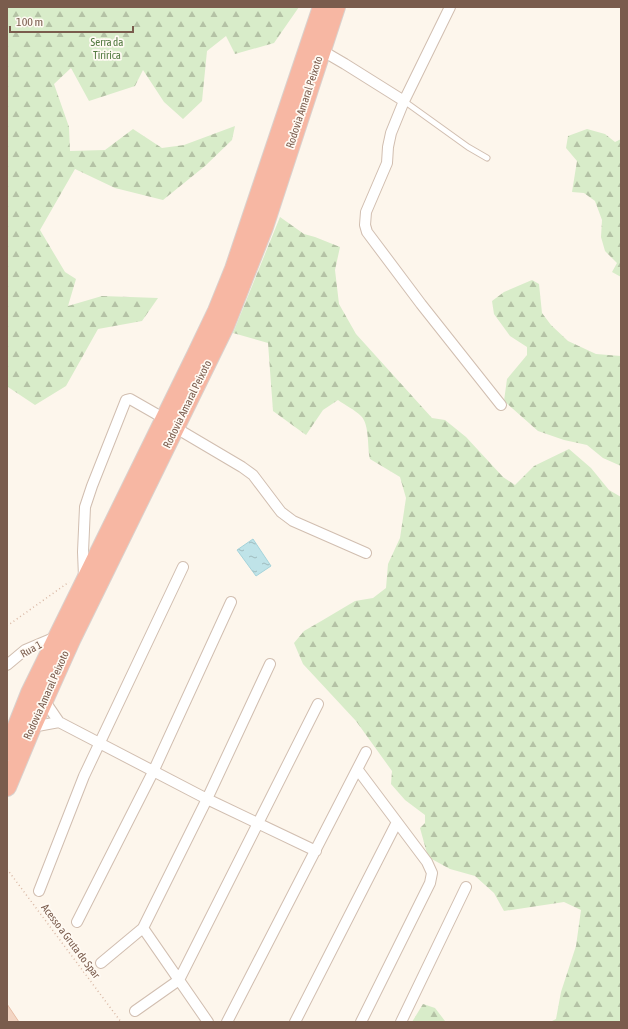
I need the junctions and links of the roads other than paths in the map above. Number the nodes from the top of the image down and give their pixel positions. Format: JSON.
{"nodes":[{"id":1,"x":322,"y":7,"type":"edge"},
{"id":2,"x":336,"y":7,"type":"edge"},
{"id":3,"x":450,"y":7,"type":"edge"},
{"id":4,"x":321,"y":50,"type":"junction"},
{"id":5,"x":404,"y":101,"type":"junction"},
{"id":6,"x":487,"y":158,"type":"dead end"},
{"id":7,"x":502,"y":405,"type":"dead end"},
{"id":8,"x":170,"y":424,"type":"junction"},
{"id":9,"x":101,"y":549,"type":"junction"},
{"id":10,"x":83,"y":552,"type":"junction"},
{"id":11,"x":366,"y":553,"type":"dead end"},
{"id":12,"x":183,"y":567,"type":"dead end"},
{"id":13,"x":84,"y":576,"type":"junction"},
{"id":14,"x":231,"y":602,"type":"dead end"},
{"id":15,"x":58,"y":636,"type":"junction"},
{"id":16,"x":270,"y":664,"type":"dead end"},
{"id":17,"x":7,"y":665,"type":"edge"},
{"id":18,"x":44,"y":700,"type":"junction"},
{"id":19,"x":318,"y":704,"type":"dead end"},
{"id":20,"x":59,"y":722,"type":"junction"},
{"id":21,"x":32,"y":727,"type":"junction"},
{"id":22,"x":99,"y":744,"type":"junction"},
{"id":23,"x":7,"y":751,"type":"edge"},
{"id":24,"x":366,"y":752,"type":"dead end"},
{"id":25,"x":358,"y":770,"type":"junction"},
{"id":26,"x":153,"y":772,"type":"junction"},
{"id":27,"x":7,"y":788,"type":"edge"},
{"id":28,"x":207,"y":799,"type":"junction"},
{"id":29,"x":397,"y":822,"type":"junction"},
{"id":30,"x":258,"y":824,"type":"junction"},
{"id":31,"x":316,"y":851,"type":"junction"},
{"id":32,"x":466,"y":887,"type":"dead end"},
{"id":33,"x":39,"y":891,"type":"dead end"},
{"id":34,"x":77,"y":922,"type":"dead end"},
{"id":35,"x":143,"y":928,"type":"junction"},
{"id":36,"x":102,"y":963,"type":"dead end"},
{"id":37,"x":179,"y":980,"type":"junction"},
{"id":38,"x":135,"y":1011,"type":"dead end"},
{"id":39,"x":208,"y":1022,"type":"edge"},
{"id":40,"x":227,"y":1022,"type":"edge"},
{"id":41,"x":294,"y":1022,"type":"edge"},
{"id":42,"x":361,"y":1022,"type":"edge"},
{"id":43,"x":401,"y":1022,"type":"edge"}],
"edges":[{"from":1,"to":8,"type":"highway","name":"Rodovia Amaral Peixoto"},
{"from":2,"to":4,"type":"highway","name":"Rodovia Amaral Peixoto"},
{"from":3,"to":5,"type":"street"},
{"from":4,"to":5,"type":"street"},
{"from":4,"to":8,"type":"highway","name":"Rodovia Amaral Peixoto"},
{"from":5,"to":6,"type":"lane"},
{"from":5,"to":7,"type":"street"},
{"from":8,"to":9,"type":"highway","name":"Rodovia Amaral Peixoto"},
{"from":8,"to":10,"type":"street"},
{"from":8,"to":11,"type":"street"},
{"from":8,"to":18,"type":"highway","name":"Rodovia Amaral Peixoto"},
{"from":9,"to":10,"type":"street"},
{"from":9,"to":13,"type":"highway","name":"Rodovia Amaral Peixoto"},
{"from":10,"to":13,"type":"street"},
{"from":12,"to":22,"type":"street"},
{"from":13,"to":15,"type":"highway","name":"Rodovia Amaral Peixoto"},
{"from":14,"to":26,"type":"street"},
{"from":15,"to":17,"type":"street","name":"Rua 1"},
{"from":15,"to":23,"type":"highway","name":"Rodovia Amaral Peixoto"},
{"from":16,"to":28,"type":"street"},
{"from":18,"to":20,"type":"street"},
{"from":18,"to":21,"type":"highway","name":"Rodovia Amaral Peixoto"},
{"from":19,"to":30,"type":"street"},
{"from":20,"to":21,"type":"street"},
{"from":20,"to":22,"type":"street"},
{"from":21,"to":27,"type":"highway","name":"Rodovia Amaral Peixoto"},
{"from":22,"to":26,"type":"street"},
{"from":22,"to":33,"type":"street"},
{"from":24,"to":25,"type":"street"},
{"from":25,"to":29,"type":"street"},
{"from":25,"to":31,"type":"street"},
{"from":26,"to":28,"type":"street"},
{"from":26,"to":34,"type":"street"},
{"from":28,"to":30,"type":"street"},
{"from":28,"to":35,"type":"street"},
{"from":29,"to":41,"type":"street"},
{"from":29,"to":42,"type":"street"},
{"from":30,"to":31,"type":"street"},
{"from":30,"to":37,"type":"street"},
{"from":31,"to":40,"type":"street"},
{"from":32,"to":43,"type":"street"},
{"from":35,"to":36,"type":"street"},
{"from":35,"to":37,"type":"street"},
{"from":37,"to":38,"type":"street"},
{"from":37,"to":39,"type":"street"}]}
